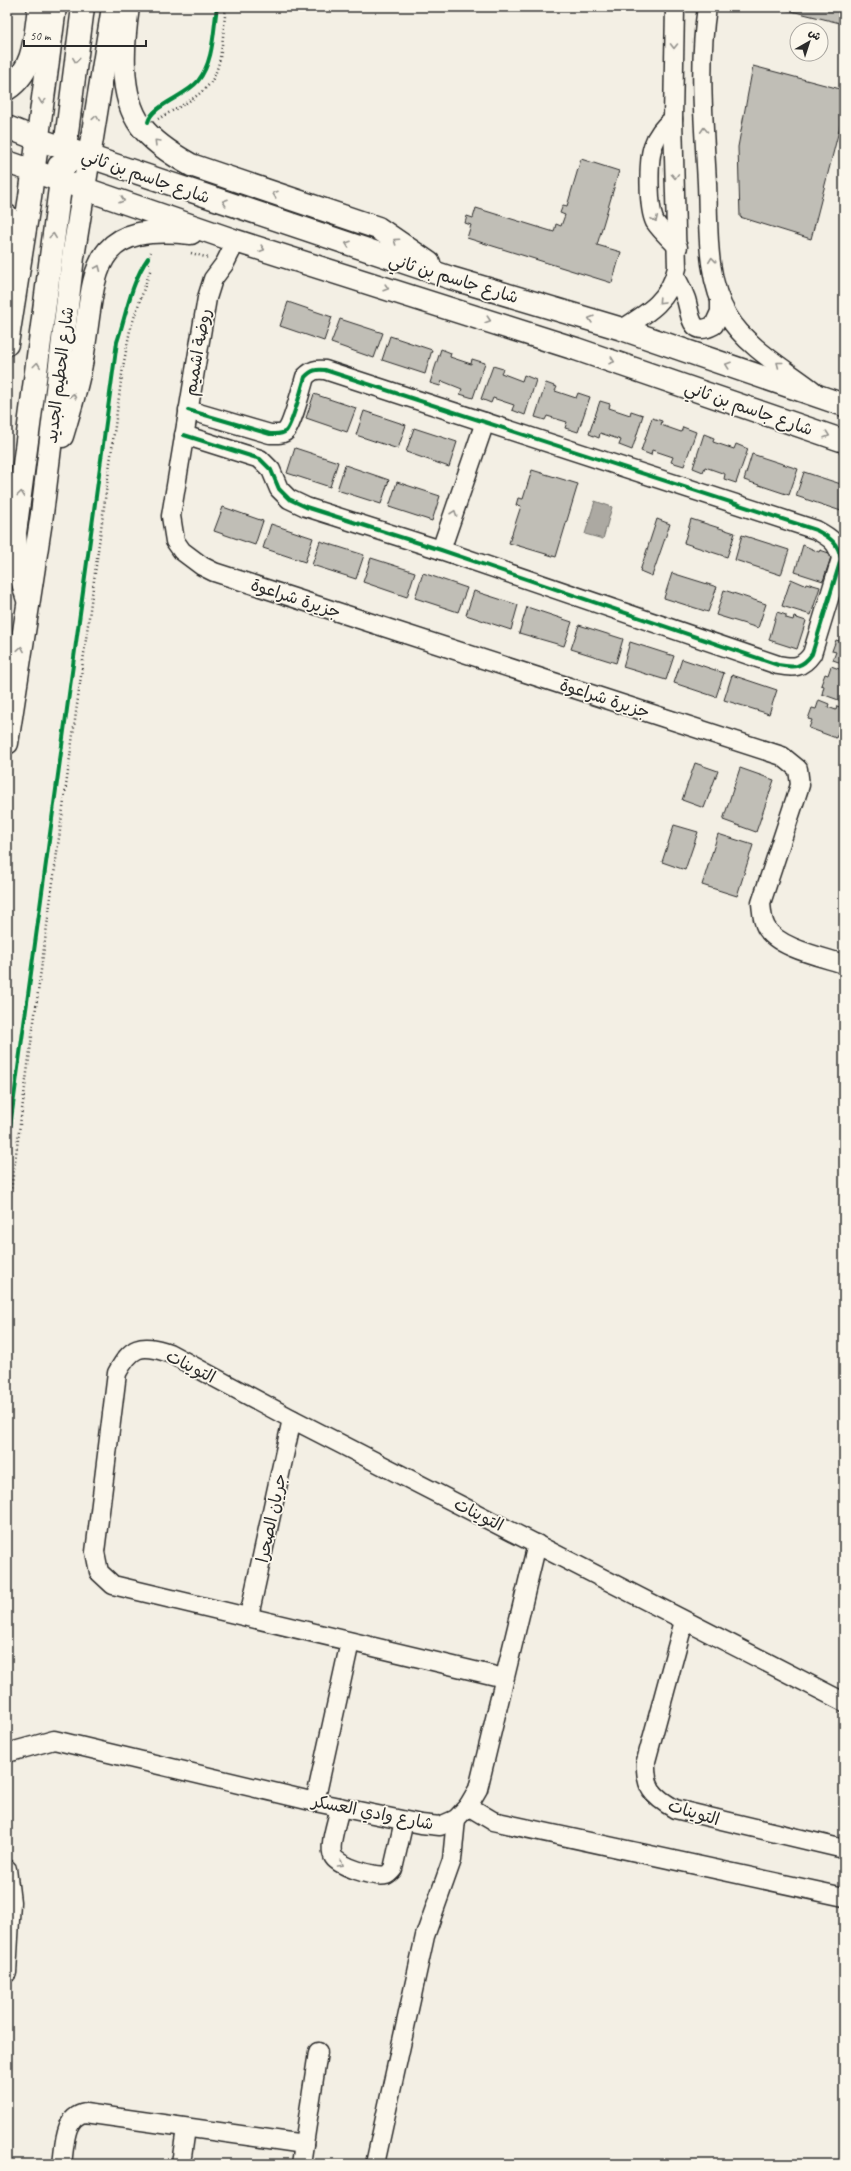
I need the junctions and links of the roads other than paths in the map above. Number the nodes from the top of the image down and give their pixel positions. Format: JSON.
{"nodes":[{"id":1,"x":39,"y":7,"type":"edge"},
{"id":2,"x":55,"y":7,"type":"edge"},
{"id":3,"x":83,"y":7,"type":"edge"},
{"id":4,"x":112,"y":7,"type":"edge"},
{"id":5,"x":128,"y":7,"type":"edge"},
{"id":6,"x":675,"y":7,"type":"edge"},
{"id":7,"x":707,"y":7,"type":"edge"},
{"id":8,"x":7,"y":89,"type":"edge"},
{"id":9,"x":673,"y":118,"type":"junction"},
{"id":10,"x":7,"y":127,"type":"edge"},
{"id":11,"x":37,"y":139,"type":"junction"},
{"id":12,"x":64,"y":148,"type":"junction"},
{"id":13,"x":90,"y":157,"type":"junction"},
{"id":14,"x":7,"y":162,"type":"edge"},
{"id":15,"x":33,"y":171,"type":"junction"},
{"id":16,"x":61,"y":180,"type":"junction"},
{"id":17,"x":85,"y":188,"type":"junction"},
{"id":18,"x":7,"y":216,"type":"edge"},
{"id":19,"x":231,"y":239,"type":"junction"},
{"id":20,"x":678,"y":247,"type":"junction"},
{"id":21,"x":7,"y":276,"type":"edge"},
{"id":22,"x":675,"y":276,"type":"junction"},
{"id":23,"x":451,"y":278,"type":"junction"},
{"id":24,"x":720,"y":302,"type":"junction"},
{"id":25,"x":622,"y":329,"type":"junction"},
{"id":26,"x":7,"y":344,"type":"edge"},
{"id":27,"x":821,"y":397,"type":"junction"},
{"id":28,"x":844,"y":405,"type":"edge"},
{"id":29,"x":188,"y":410,"type":"junction"},
{"id":30,"x":485,"y":422,"type":"junction"},
{"id":31,"x":184,"y":435,"type":"junction"},
{"id":32,"x":844,"y":441,"type":"edge"},
{"id":33,"x":42,"y":514,"type":"junction"},
{"id":34,"x":175,"y":541,"type":"joint"},
{"id":35,"x":441,"y":550,"type":"junction"},
{"id":36,"x":29,"y":600,"type":"junction"},
{"id":37,"x":7,"y":743,"type":"edge"},
{"id":38,"x":844,"y":964,"type":"edge"},
{"id":39,"x":292,"y":1419,"type":"junction"},
{"id":40,"x":537,"y":1544,"type":"junction"},
{"id":41,"x":249,"y":1616,"type":"junction"},
{"id":42,"x":684,"y":1620,"type":"junction"},
{"id":43,"x":350,"y":1642,"type":"junction"},
{"id":44,"x":504,"y":1678,"type":"junction"},
{"id":45,"x":844,"y":1702,"type":"edge"},
{"id":46,"x":7,"y":1753,"type":"edge"},
{"id":47,"x":315,"y":1802,"type":"junction"},
{"id":48,"x":340,"y":1807,"type":"junction"},
{"id":49,"x":462,"y":1813,"type":"junction"},
{"id":50,"x":404,"y":1821,"type":"junction"},
{"id":51,"x":844,"y":1849,"type":"edge"},
{"id":52,"x":7,"y":1869,"type":"edge"},
{"id":53,"x":844,"y":1897,"type":"edge"},
{"id":54,"x":7,"y":1973,"type":"edge"},
{"id":55,"x":318,"y":2052,"type":"dead end"},
{"id":56,"x":186,"y":2128,"type":"junction"},
{"id":57,"x":304,"y":2144,"type":"junction"},
{"id":58,"x":62,"y":2164,"type":"edge"},
{"id":59,"x":181,"y":2164,"type":"edge"},
{"id":60,"x":301,"y":2164,"type":"edge"},
{"id":61,"x":375,"y":2164,"type":"edge"}],
"edges":[{"from":1,"to":8,"type":"main road"},
{"from":2,"to":11,"type":"main road","one_way":true},
{"from":3,"to":12,"type":"main road","one_way":true},
{"from":13,"to":4,"type":"main road","name":"شارع الحطيم الجديد","one_way":true},
{"from":23,"to":5,"type":"main road","one_way":true},
{"from":6,"to":9,"type":"street","one_way":true},
{"from":24,"to":7,"type":"street","one_way":true},
{"from":9,"to":20,"type":"street","one_way":true},
{"from":9,"to":20,"type":"street","one_way":true},
{"from":10,"to":11,"type":"main road"},
{"from":11,"to":12,"type":"main road","name":"شارع جاسم بن ثاني"},
{"from":11,"to":15,"type":"main road"},
{"from":11,"to":16,"type":"main road"},
{"from":12,"to":13,"type":"main road","name":"شارع جاسم بن ثاني"},
{"from":12,"to":17,"type":"main road"},
{"from":13,"to":17,"type":"main road","name":"شارع الحطيم الجديد"},
{"from":23,"to":13,"type":"main road","name":"شارع جاسم بن ثاني","one_way":true},
{"from":14,"to":15,"type":"main road","name":"شارع جاسم بن ثاني"},
{"from":15,"to":16,"type":"main road","name":"شارع جاسم بن ثاني"},
{"from":15,"to":26,"type":"main road"},
{"from":16,"to":17,"type":"main road","name":"شارع جاسم بن ثاني"},
{"from":36,"to":16,"type":"main road","one_way":true},
{"from":17,"to":19,"type":"main road","name":"شارع جاسم بن ثاني","one_way":true},
{"from":17,"to":33,"type":"main road","name":"شارع الحطيم الجديد"},
{"from":18,"to":21,"type":"main road"},
{"from":19,"to":29,"type":"street","name":"روضة اشميم"},
{"from":19,"to":32,"type":"main road","name":"شارع جاسم بن ثاني","one_way":true},
{"from":33,"to":19,"type":"main road","one_way":true},
{"from":20,"to":22,"type":"street"},
{"from":22,"to":24,"type":"street"},
{"from":22,"to":25,"type":"street","one_way":true},
{"from":25,"to":23,"type":"main road","name":"شارع جاسم بن ثاني","one_way":true},
{"from":27,"to":24,"type":"street","one_way":true},
{"from":27,"to":25,"type":"main road","name":"شارع جاسم بن ثاني","one_way":true},
{"from":27,"to":28,"type":"main road","name":"شارع جاسم بن ثاني"},
{"from":29,"to":30,"type":"street"},
{"from":29,"to":31,"type":"street","name":"روضة اشميم"},
{"from":35,"to":30,"type":"street","one_way":true},
{"from":30,"to":35,"type":"street"},
{"from":31,"to":34,"type":"street","name":"روضة اشميم"},
{"from":31,"to":35,"type":"street"},
{"from":33,"to":36,"type":"main road","name":"شارع الحطيم الجديد"},
{"from":34,"to":38,"type":"street","name":"جزيرة شراعوة"},
{"from":37,"to":36,"type":"main road","name":"شارع الحطيم الجديد","one_way":true},
{"from":39,"to":40,"type":"street","name":"التوينات"},
{"from":39,"to":41,"type":"street","name":"جريان الصحرا"},
{"from":39,"to":41,"type":"street","name":"التوينات"},
{"from":40,"to":42,"type":"street","name":"التوينات"},
{"from":40,"to":44,"type":"street"},
{"from":41,"to":43,"type":"street","name":"التوينات"},
{"from":42,"to":45,"type":"street","name":"التوينات"},
{"from":42,"to":51,"type":"street","name":"التوينات"},
{"from":43,"to":44,"type":"street","name":"التوينات"},
{"from":43,"to":47,"type":"street"},
{"from":44,"to":49,"type":"street"},
{"from":46,"to":47,"type":"street","name":"شارع وادي العسكر"},
{"from":47,"to":48,"type":"street","name":"شارع وادي العسكر"},
{"from":48,"to":50,"type":"street","name":"شارع وادي العسكر"},
{"from":48,"to":50,"type":"street","one_way":true},
{"from":49,"to":50,"type":"street","name":"شارع وادي العسكر"},
{"from":49,"to":53,"type":"street"},
{"from":49,"to":61,"type":"street"},
{"from":52,"to":54,"type":"street"},
{"from":55,"to":57,"type":"street"},
{"from":56,"to":57,"type":"street"},
{"from":56,"to":58,"type":"street"},
{"from":56,"to":59,"type":"street"},
{"from":57,"to":60,"type":"street"}]}
